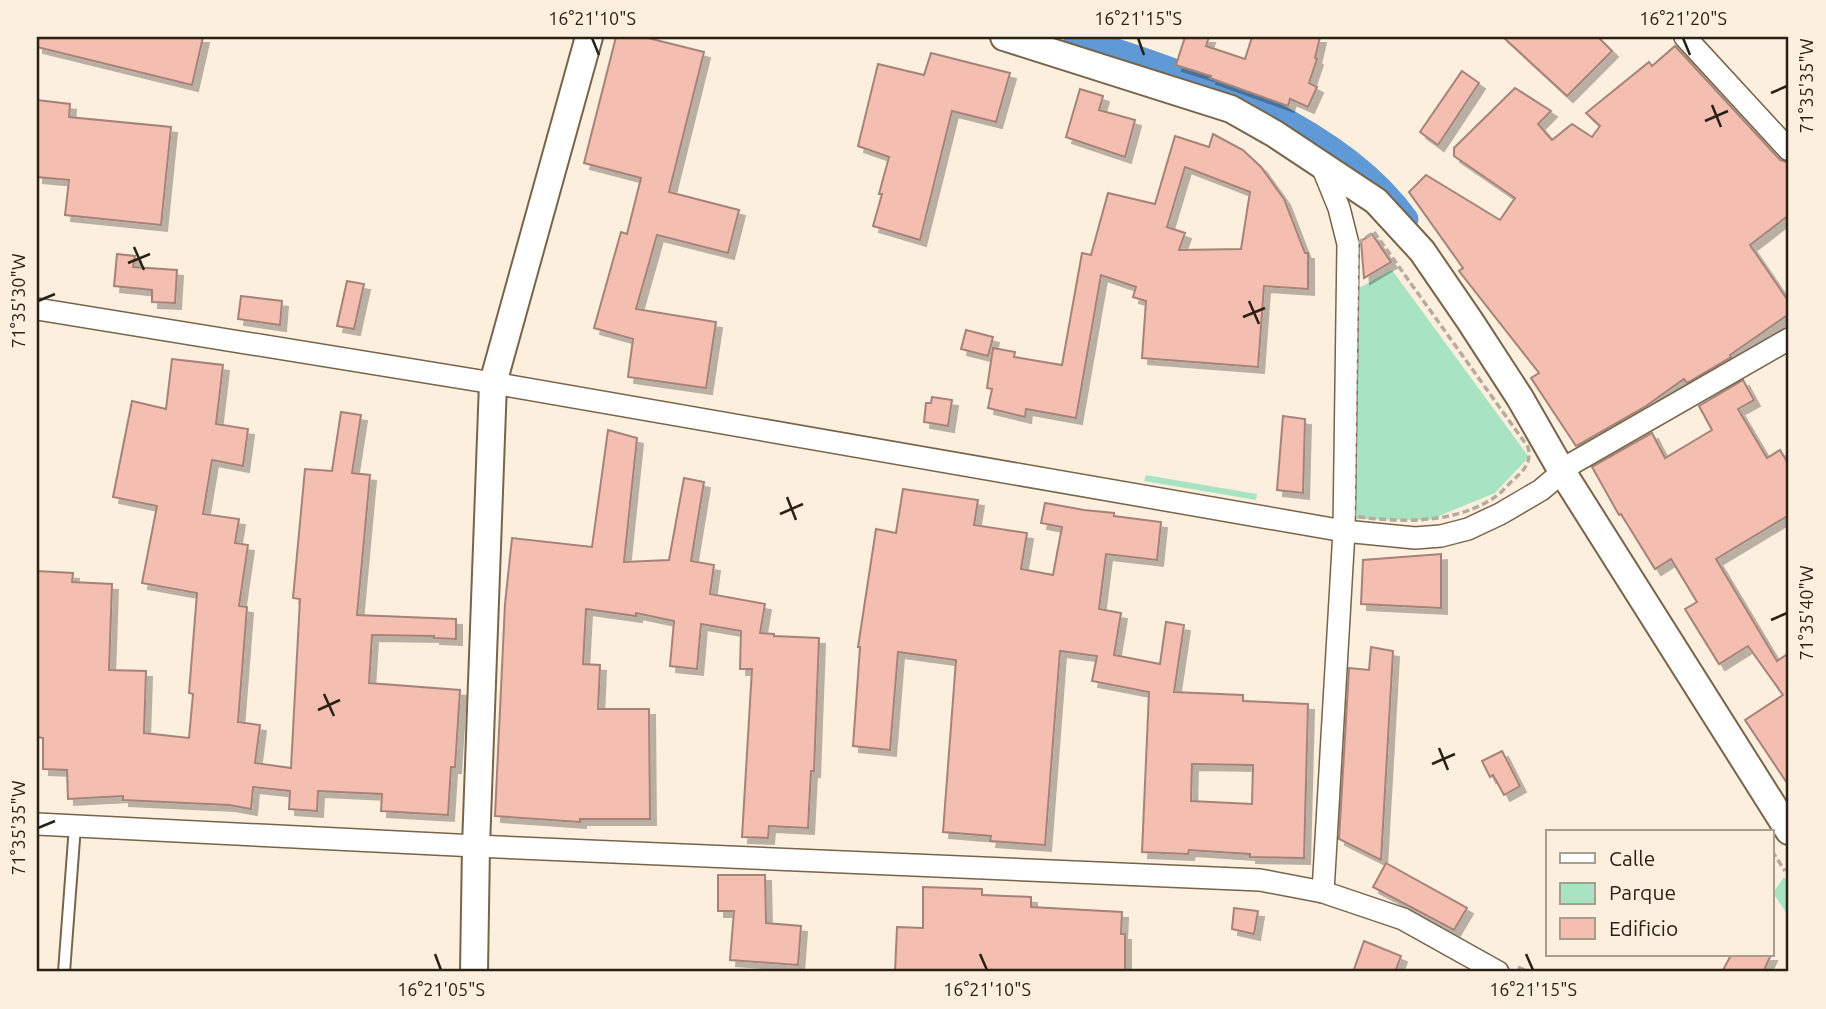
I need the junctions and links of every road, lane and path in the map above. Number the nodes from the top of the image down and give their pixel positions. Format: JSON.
{"nodes":[{"id":1,"x":589,"y":37,"type":"edge"},
{"id":2,"x":1004,"y":37,"type":"edge"},
{"id":3,"x":1685,"y":37,"type":"edge"},
{"id":4,"x":1789,"y":150,"type":"edge"},
{"id":5,"x":1321,"y":164,"type":"junction"},
{"id":6,"x":1359,"y":293,"type":"joint"},
{"id":7,"x":37,"y":309,"type":"edge"},
{"id":8,"x":1789,"y":339,"type":"edge"},
{"id":9,"x":493,"y":383,"type":"junction"},
{"id":10,"x":1563,"y":473,"type":"junction"},
{"id":11,"x":1344,"y":531,"type":"junction"},
{"id":12,"x":37,"y":824,"type":"edge"},
{"id":13,"x":75,"y":826,"type":"junction"},
{"id":14,"x":1789,"y":831,"type":"edge"},
{"id":15,"x":476,"y":846,"type":"junction"},
{"id":16,"x":1773,"y":852,"type":"edge"},
{"id":17,"x":1785,"y":871,"type":"dead end"},
{"id":18,"x":1323,"y":892,"type":"junction"},
{"id":19,"x":1507,"y":969,"type":"edge"},
{"id":20,"x":64,"y":972,"type":"edge"},
{"id":21,"x":474,"y":972,"type":"edge"},
{"id":22,"x":1529,"y":972,"type":"edge"}],
"edges":[{"from":1,"to":9,"type":"street"},
{"from":2,"to":5,"type":"street"},
{"from":3,"to":4,"type":"street"},
{"from":5,"to":10,"type":"street"},
{"from":5,"to":11,"type":"street"},
{"from":6,"to":6,"type":"path"},
{"from":7,"to":9,"type":"street"},
{"from":8,"to":10,"type":"street"},
{"from":9,"to":11,"type":"street"},
{"from":9,"to":15,"type":"street"},
{"from":10,"to":11,"type":"street"},
{"from":10,"to":14,"type":"street"},
{"from":11,"to":18,"type":"street"},
{"from":12,"to":13,"type":"street"},
{"from":13,"to":15,"type":"street"},
{"from":13,"to":20,"type":"lane"},
{"from":15,"to":18,"type":"street"},
{"from":15,"to":21,"type":"street"},
{"from":16,"to":17,"type":"path"},
{"from":18,"to":19,"type":"street"},
{"from":19,"to":22,"type":"path"}]}
